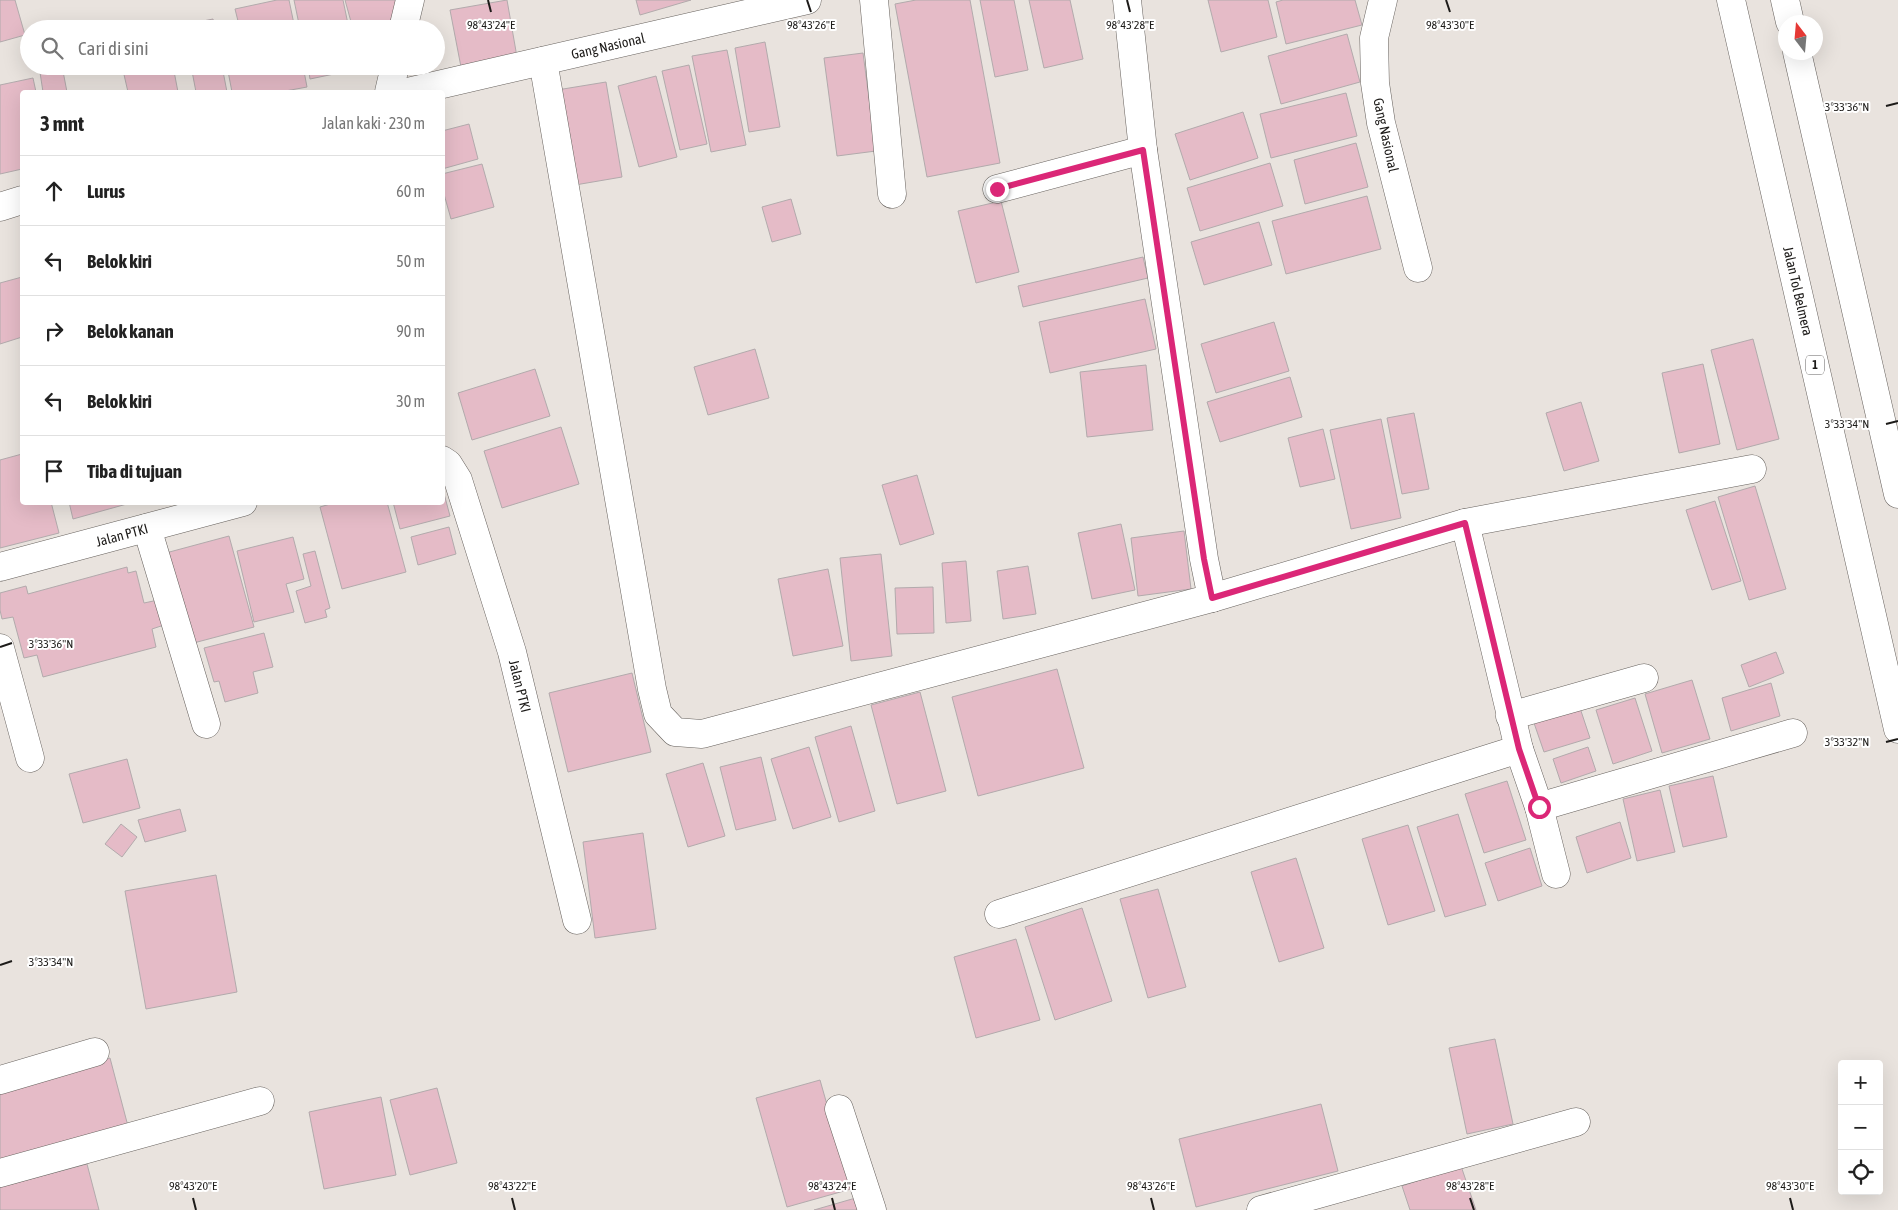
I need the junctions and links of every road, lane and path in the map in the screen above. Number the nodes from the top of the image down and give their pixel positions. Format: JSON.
{"nodes":[{"id":1,"x":410,"y":0,"type":"edge"},
{"id":2,"x":874,"y":0,"type":"edge"},
{"id":3,"x":1127,"y":0,"type":"edge"},
{"id":4,"x":1383,"y":0,"type":"edge"},
{"id":5,"x":1731,"y":0,"type":"edge"},
{"id":6,"x":1785,"y":0,"type":"edge"},
{"id":7,"x":794,"y":2,"type":"edge"},
{"id":8,"x":1788,"y":15,"type":"edge"},
{"id":9,"x":405,"y":20,"type":"edge"},
{"id":10,"x":1799,"y":60,"type":"edge"},
{"id":11,"x":543,"y":61,"type":"junction"},
{"id":12,"x":393,"y":75,"type":"edge"},
{"id":13,"x":389,"y":90,"type":"edge"},
{"id":14,"x":417,"y":90,"type":"edge"},
{"id":15,"x":1143,"y":150,"type":"junction"},
{"id":16,"x":997,"y":189,"type":"dead end"},
{"id":17,"x":892,"y":194,"type":"dead end"},
{"id":18,"x":20,"y":201,"type":"edge"},
{"id":19,"x":0,"y":207,"type":"edge"},
{"id":20,"x":1418,"y":268,"type":"dead end"},
{"id":21,"x":445,"y":462,"type":"edge"},
{"id":22,"x":1752,"y":469,"type":"dead end"},
{"id":23,"x":1898,"y":494,"type":"edge"},
{"id":24,"x":232,"y":505,"type":"edge"},
{"id":25,"x":1465,"y":523,"type":"junction"},
{"id":26,"x":147,"y":528,"type":"junction"},
{"id":27,"x":0,"y":567,"type":"edge"},
{"id":28,"x":1212,"y":598,"type":"junction"},
{"id":29,"x":0,"y":648,"type":"edge"},
{"id":30,"x":1644,"y":678,"type":"dead end"},
{"id":31,"x":1510,"y":716,"type":"junction"},
{"id":32,"x":206,"y":724,"type":"dead end"},
{"id":33,"x":1898,"y":729,"type":"edge"},
{"id":34,"x":1793,"y":733,"type":"dead end"},
{"id":35,"x":1519,"y":749,"type":"junction"},
{"id":36,"x":30,"y":758,"type":"dead end"},
{"id":37,"x":1539,"y":807,"type":"junction"},
{"id":38,"x":1556,"y":874,"type":"dead end"},
{"id":39,"x":999,"y":914,"type":"dead end"},
{"id":40,"x":577,"y":920,"type":"dead end"},
{"id":41,"x":95,"y":1052,"type":"dead end"},
{"id":42,"x":0,"y":1080,"type":"edge"},
{"id":43,"x":260,"y":1101,"type":"dead end"},
{"id":44,"x":839,"y":1109,"type":"dead end"},
{"id":45,"x":1576,"y":1122,"type":"dead end"},
{"id":46,"x":0,"y":1173,"type":"edge"},
{"id":47,"x":872,"y":1210,"type":"edge"},
{"id":48,"x":1261,"y":1210,"type":"edge"}],
"edges":[{"from":1,"to":9,"type":"main road"},
{"from":2,"to":17,"type":"main road"},
{"from":3,"to":15,"type":"main road"},
{"from":4,"to":20,"type":"main road","name":"Gang Nasional"},
{"from":5,"to":33,"type":"main road","name":"Jalan Tol Belmera","number":"1"},
{"from":6,"to":8,"type":"main road"},
{"from":7,"to":11,"type":"main road","name":"Gang Nasional"},
{"from":10,"to":23,"type":"main road"},
{"from":11,"to":14,"type":"main road","name":"Gang Nasional"},
{"from":11,"to":28,"type":"main road"},
{"from":12,"to":13,"type":"main road"},
{"from":15,"to":16,"type":"main road"},
{"from":15,"to":28,"type":"main road"},
{"from":18,"to":19,"type":"main road"},
{"from":21,"to":40,"type":"main road","name":"Jalan PTKI"},
{"from":22,"to":25,"type":"main road"},
{"from":24,"to":26,"type":"main road","name":"Jalan PTKI"},
{"from":25,"to":28,"type":"main road"},
{"from":25,"to":31,"type":"main road"},
{"from":26,"to":27,"type":"main road","name":"Jalan PTKI"},
{"from":26,"to":32,"type":"main road"},
{"from":29,"to":36,"type":"main road"},
{"from":30,"to":31,"type":"main road"},
{"from":31,"to":35,"type":"main road"},
{"from":34,"to":37,"type":"main road"},
{"from":35,"to":37,"type":"main road"},
{"from":35,"to":39,"type":"main road"},
{"from":37,"to":38,"type":"main road"},
{"from":41,"to":42,"type":"main road"},
{"from":43,"to":46,"type":"main road"},
{"from":44,"to":47,"type":"main road"},
{"from":45,"to":48,"type":"main road"}]}
